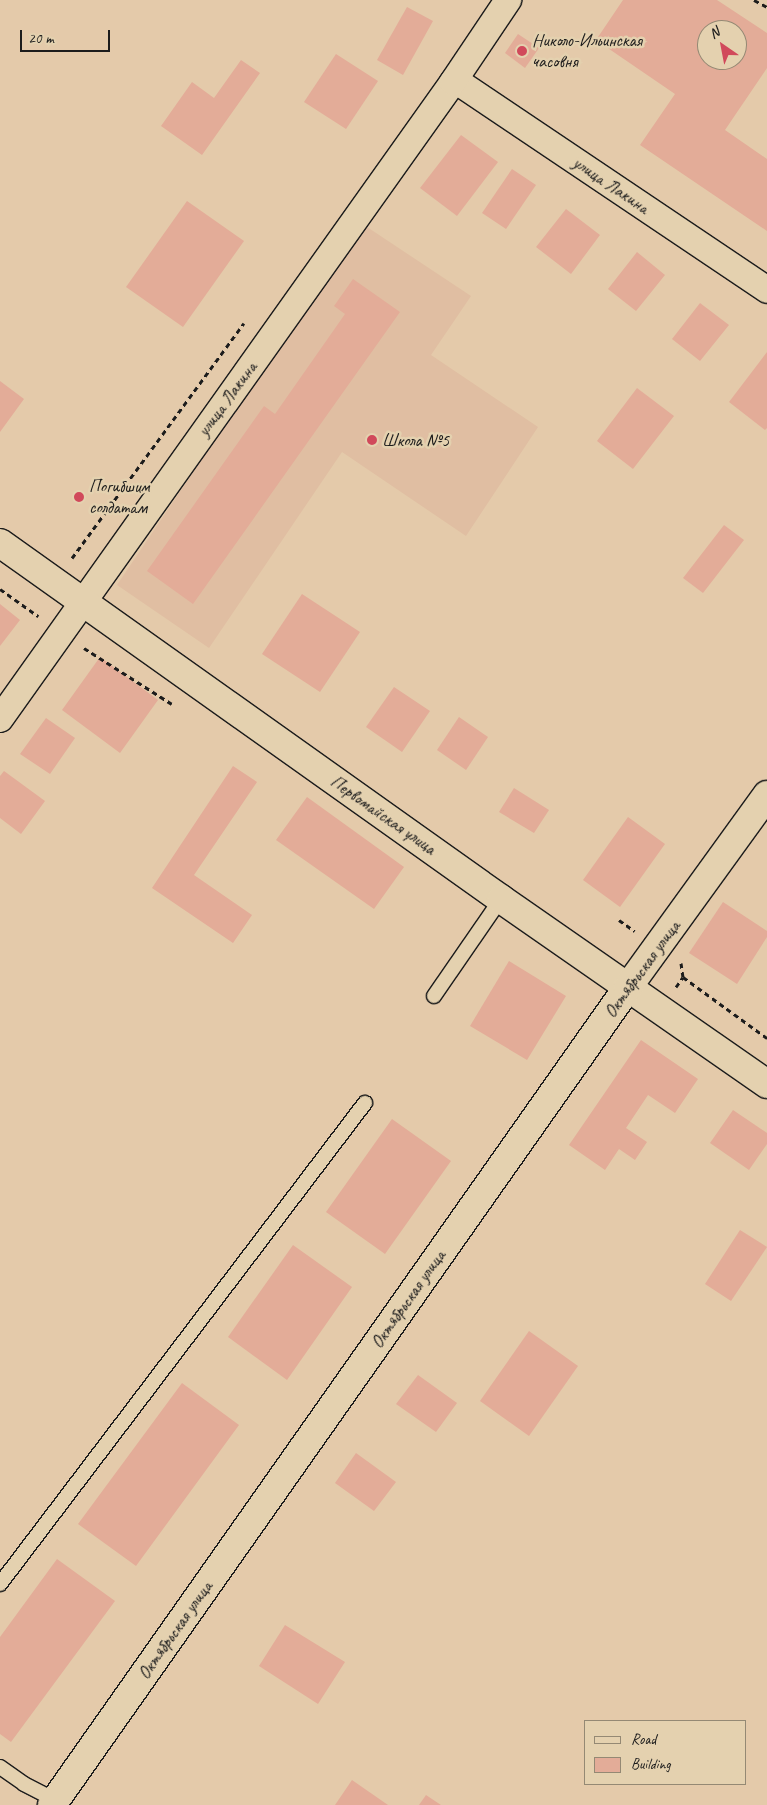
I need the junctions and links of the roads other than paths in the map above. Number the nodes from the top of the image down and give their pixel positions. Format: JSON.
{"nodes":[{"id":1,"x":508,"y":0,"type":"edge"},
{"id":2,"x":455,"y":80,"type":"junction"},
{"id":3,"x":767,"y":290,"type":"edge"},
{"id":4,"x":0,"y":543,"type":"edge"},
{"id":5,"x":83,"y":602,"type":"junction"},
{"id":6,"x":0,"y":719,"type":"edge"},
{"id":7,"x":767,"y":795,"type":"edge"},
{"id":8,"x":501,"y":899,"type":"junction"},
{"id":9,"x":628,"y":988,"type":"junction"},
{"id":10,"x":434,"y":996,"type":"dead end"},
{"id":11,"x":767,"y":1084,"type":"edge"},
{"id":12,"x":365,"y":1103,"type":"dead end"},
{"id":13,"x":0,"y":1584,"type":"edge"},
{"id":14,"x":0,"y":1767,"type":"edge"},
{"id":15,"x":53,"y":1803,"type":"edge"}],
"edges":[{"from":1,"to":2,"type":"street","name":"улица Лакина"},
{"from":2,"to":3,"type":"street","name":"улица Лакина"},
{"from":2,"to":5,"type":"street","name":"улица Лакина"},
{"from":4,"to":5,"type":"street","name":"Первомайская улица"},
{"from":5,"to":6,"type":"street","name":"улица Лакина"},
{"from":5,"to":8,"type":"street","name":"Первомайская улица"},
{"from":7,"to":9,"type":"street","name":"Октябрьская улица"},
{"from":8,"to":9,"type":"street","name":"Первомайская улица"},
{"from":8,"to":10,"type":"lane"},
{"from":9,"to":11,"type":"street","name":"Первомайская улица"},
{"from":9,"to":15,"type":"street","name":"Октябрьская улица"},
{"from":12,"to":13,"type":"lane"},
{"from":14,"to":15,"type":"lane"}]}
